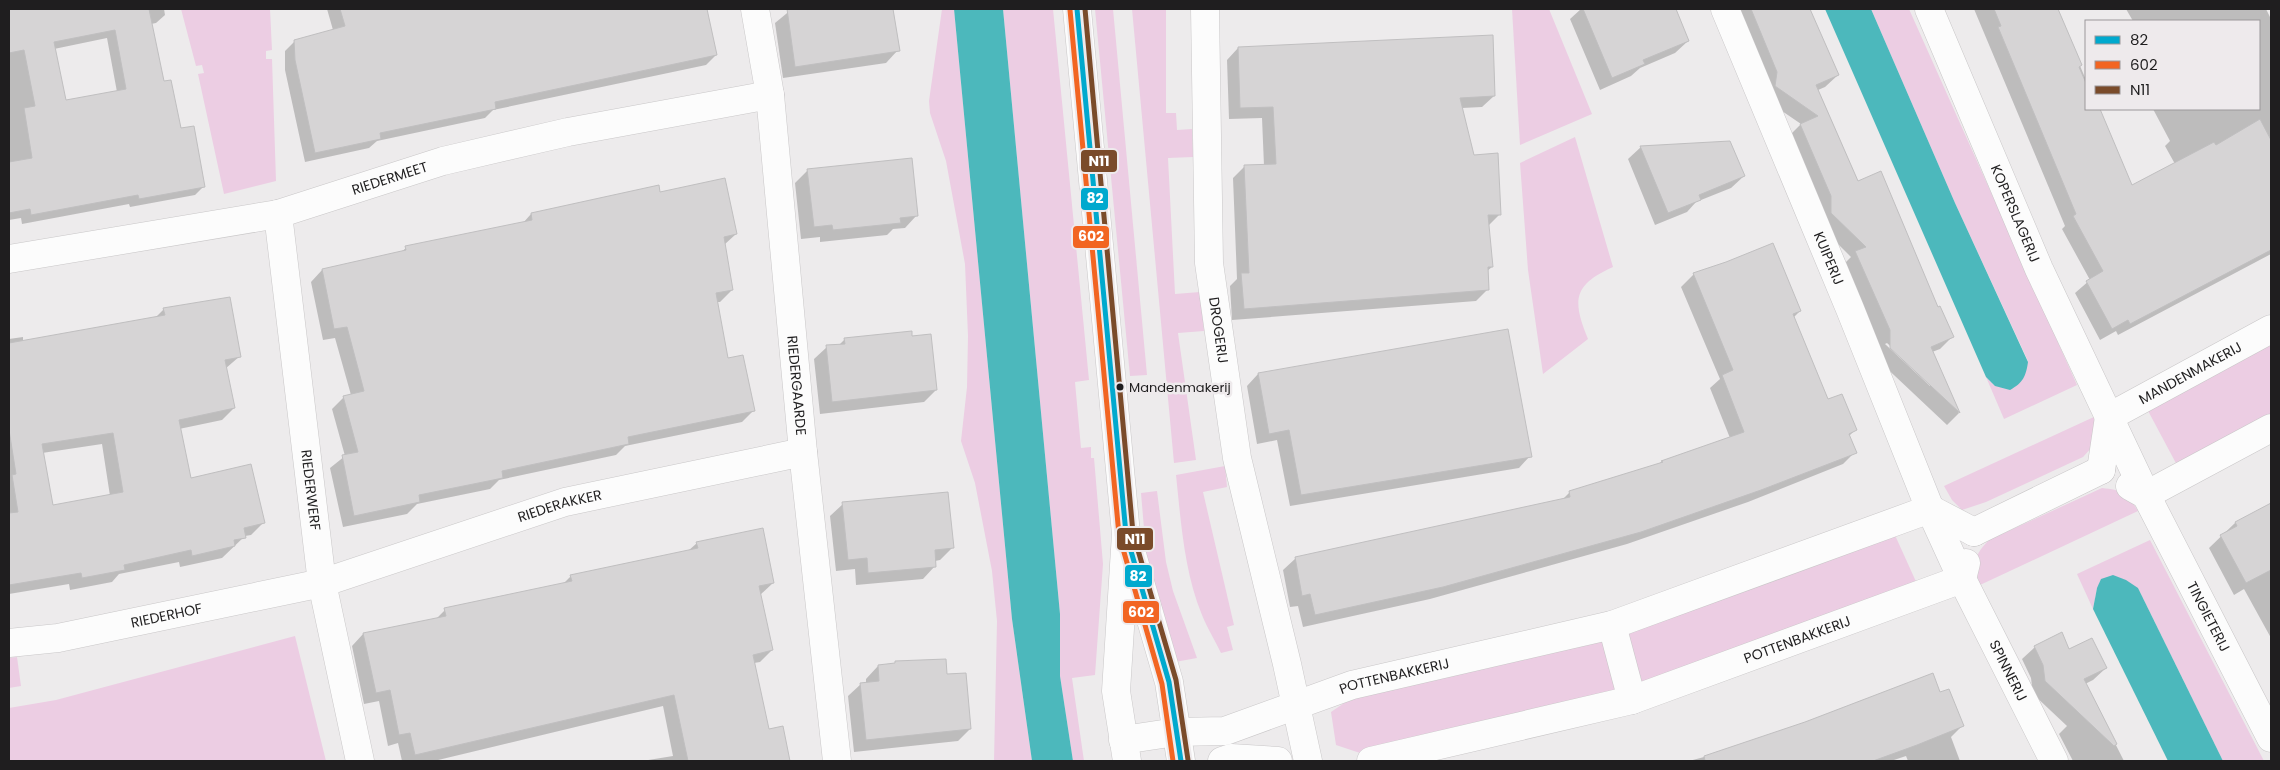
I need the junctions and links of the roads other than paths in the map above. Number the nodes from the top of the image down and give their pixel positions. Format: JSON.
{"nodes":[{"id":1,"x":755,"y":9,"type":"edge"},
{"id":2,"x":1077,"y":9,"type":"edge"},
{"id":3,"x":1205,"y":9,"type":"edge"},
{"id":4,"x":1725,"y":9,"type":"edge"},
{"id":5,"x":1929,"y":9,"type":"edge"},
{"id":6,"x":770,"y":95,"type":"junction"},
{"id":7,"x":278,"y":214,"type":"junction"},
{"id":8,"x":9,"y":259,"type":"edge"},
{"id":9,"x":2271,"y":329,"type":"edge"},
{"id":10,"x":2109,"y":417,"type":"junction"},
{"id":11,"x":2271,"y":428,"type":"edge"},
{"id":12,"x":803,"y":452,"type":"junction"},
{"id":13,"x":2101,"y":470,"type":"junction"},
{"id":14,"x":2146,"y":495,"type":"junction"},
{"id":15,"x":1930,"y":509,"type":"junction"},
{"id":16,"x":1974,"y":532,"type":"junction"},
{"id":17,"x":1126,"y":534,"type":"junction"},
{"id":18,"x":1962,"y":579,"type":"junction"},
{"id":19,"x":322,"y":583,"type":"junction"},
{"id":20,"x":1612,"y":625,"type":"junction"},
{"id":21,"x":9,"y":643,"type":"edge"},
{"id":22,"x":1632,"y":700,"type":"junction"},
{"id":23,"x":1296,"y":705,"type":"junction"},
{"id":24,"x":1176,"y":732,"type":"junction"},
{"id":25,"x":2271,"y":738,"type":"edge"},
{"id":26,"x":1125,"y":750,"type":"edge"},
{"id":27,"x":360,"y":761,"type":"edge"},
{"id":28,"x":837,"y":761,"type":"edge"},
{"id":29,"x":1181,"y":761,"type":"edge"},
{"id":30,"x":1222,"y":761,"type":"edge"},
{"id":31,"x":1278,"y":761,"type":"edge"},
{"id":32,"x":1308,"y":761,"type":"edge"},
{"id":33,"x":1371,"y":761,"type":"edge"},
{"id":34,"x":2054,"y":761,"type":"edge"}],
"edges":[{"from":1,"to":6,"type":"street","name":"RIEDERGAARDE"},
{"from":2,"to":17,"type":"street"},
{"from":3,"to":23,"type":"street","name":"DROGERIJ"},
{"from":4,"to":15,"type":"street","name":"KUIPERIJ"},
{"from":5,"to":10,"type":"street","name":"KOPERSLAGERIJ"},
{"from":6,"to":7,"type":"street","name":"RIEDERMEET"},
{"from":6,"to":12,"type":"street","name":"RIEDERGAARDE"},
{"from":7,"to":8,"type":"street","name":"RIEDERMEET"},
{"from":7,"to":19,"type":"street","name":"RIEDERWERF"},
{"from":9,"to":10,"type":"street","name":"MANDENMAKERIJ"},
{"from":10,"to":13,"type":"street"},
{"from":10,"to":14,"type":"street"},
{"from":11,"to":14,"type":"street"},
{"from":12,"to":19,"type":"street","name":"RIEDERAKKER"},
{"from":12,"to":28,"type":"street","name":"RIEDERGAARDE"},
{"from":13,"to":14,"type":"street"},
{"from":13,"to":16,"type":"street"},
{"from":14,"to":25,"type":"street","name":"TINGIETERIJ"},
{"from":15,"to":16,"type":"street"},
{"from":15,"to":18,"type":"street"},
{"from":15,"to":20,"type":"street","name":"POTTENBAKKERIJ"},
{"from":16,"to":18,"type":"street"},
{"from":17,"to":24,"type":"street"},
{"from":17,"to":26,"type":"street"},
{"from":18,"to":22,"type":"street","name":"POTTENBAKKERIJ"},
{"from":18,"to":34,"type":"street","name":"SPINNERIJ"},
{"from":19,"to":21,"type":"street","name":"RIEDERHOF"},
{"from":19,"to":27,"type":"street","name":"RIEDERWERF"},
{"from":20,"to":22,"type":"street"},
{"from":20,"to":23,"type":"street","name":"POTTENBAKKERIJ"},
{"from":22,"to":33,"type":"street","name":"POTTENBAKKERIJ"},
{"from":23,"to":24,"type":"street","name":"POTTENBAKKERIJ"},
{"from":23,"to":32,"type":"street"},
{"from":24,"to":26,"type":"street","name":"POTTENBAKKERIJ"},
{"from":24,"to":29,"type":"street"},
{"from":30,"to":31,"type":"street"}]}
